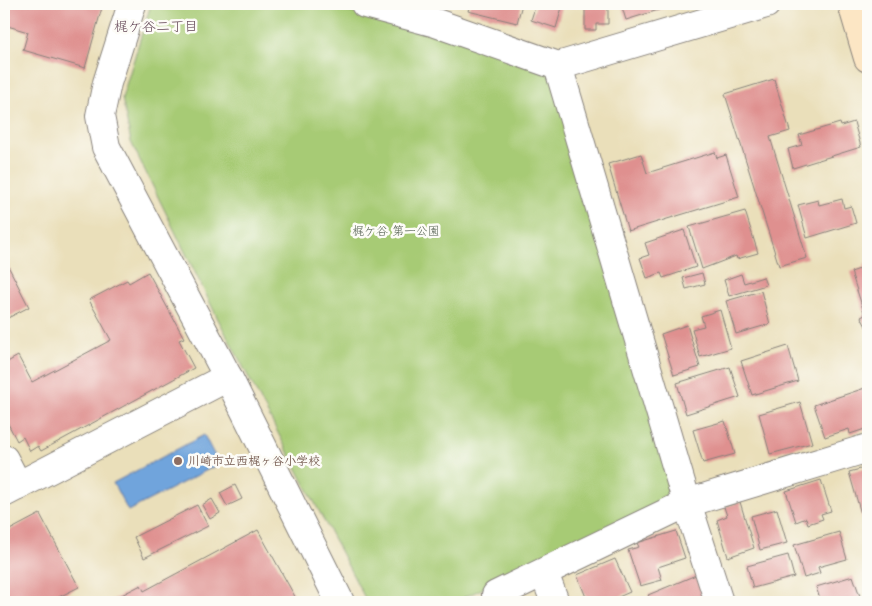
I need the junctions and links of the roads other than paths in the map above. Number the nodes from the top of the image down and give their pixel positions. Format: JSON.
{"nodes":[{"id":1,"x":132,"y":4,"type":"edge"},
{"id":2,"x":366,"y":4,"type":"edge"},
{"id":3,"x":766,"y":4,"type":"edge"},
{"id":4,"x":852,"y":4,"type":"edge"},
{"id":5,"x":439,"y":14,"type":"edge"},
{"id":6,"x":868,"y":58,"type":"edge"},
{"id":7,"x":558,"y":66,"type":"junction"},
{"id":8,"x":228,"y":377,"type":"junction"},
{"id":9,"x":868,"y":448,"type":"edge"},
{"id":10,"x":4,"y":459,"type":"edge"},
{"id":11,"x":11,"y":490,"type":"edge"},
{"id":12,"x":687,"y":503,"type":"junction"},
{"id":13,"x":544,"y":573,"type":"junction"},
{"id":14,"x":496,"y":595,"type":"dead end"},
{"id":15,"x":340,"y":602,"type":"edge"},
{"id":16,"x":555,"y":602,"type":"edge"},
{"id":17,"x":720,"y":602,"type":"edge"}],
"edges":[{"from":1,"to":8,"type":"street"},
{"from":2,"to":5,"type":"street"},
{"from":3,"to":7,"type":"street"},
{"from":4,"to":6,"type":"street"},
{"from":5,"to":7,"type":"street"},
{"from":7,"to":12,"type":"street"},
{"from":8,"to":11,"type":"street"},
{"from":8,"to":15,"type":"street"},
{"from":9,"to":12,"type":"street"},
{"from":10,"to":11,"type":"street"},
{"from":12,"to":13,"type":"street"},
{"from":12,"to":17,"type":"street"},
{"from":13,"to":14,"type":"street"},
{"from":13,"to":16,"type":"street"}]}
